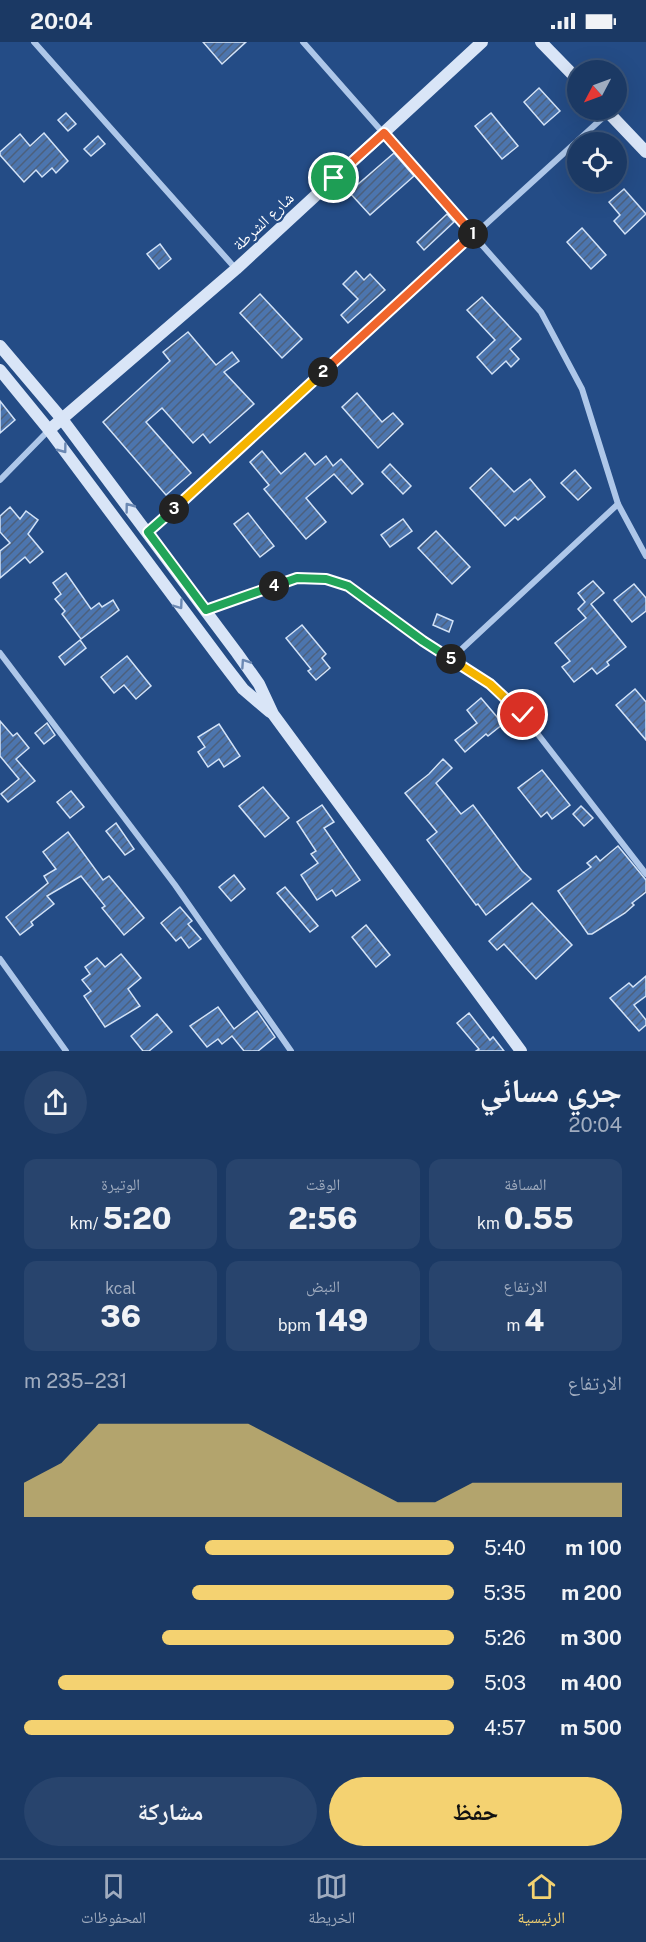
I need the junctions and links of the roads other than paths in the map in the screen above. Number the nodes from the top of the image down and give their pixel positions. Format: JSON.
{"nodes":[{"id":1,"x":34,"y":42,"type":"edge"},
{"id":2,"x":303,"y":42,"type":"edge"},
{"id":3,"x":482,"y":42,"type":"edge"},
{"id":4,"x":541,"y":42,"type":"edge"},
{"id":5,"x":567,"y":69,"type":"edge"},
{"id":6,"x":597,"y":120,"type":"edge"},
{"id":7,"x":616,"y":120,"type":"edge"},
{"id":8,"x":384,"y":133,"type":"junction"},
{"id":9,"x":646,"y":152,"type":"edge"},
{"id":10,"x":473,"y":234,"type":"junction"},
{"id":11,"x":236,"y":269,"type":"junction"},
{"id":12,"x":0,"y":346,"type":"edge"},
{"id":13,"x":0,"y":370,"type":"edge"},
{"id":14,"x":62,"y":419,"type":"junction"},
{"id":15,"x":49,"y":430,"type":"junction"},
{"id":16,"x":0,"y":480,"type":"edge"},
{"id":17,"x":618,"y":504,"type":"junction"},
{"id":18,"x":148,"y":532,"type":"junction"},
{"id":19,"x":646,"y":556,"type":"edge"},
{"id":20,"x":206,"y":610,"type":"junction"},
{"id":21,"x":0,"y":653,"type":"edge"},
{"id":22,"x":452,"y":659,"type":"junction"},
{"id":23,"x":273,"y":714,"type":"junction"},
{"id":24,"x":646,"y":874,"type":"edge"},
{"id":25,"x":0,"y":959,"type":"edge"},
{"id":26,"x":66,"y":1051,"type":"edge"},
{"id":27,"x":291,"y":1051,"type":"edge"},
{"id":28,"x":521,"y":1051,"type":"edge"}],
"edges":[{"from":1,"to":11,"type":"street"},
{"from":2,"to":8,"type":"street"},
{"from":3,"to":8,"type":"main road","name":"شارع الشرطة"},
{"from":4,"to":5,"type":"main road"},
{"from":6,"to":10,"type":"street"},
{"from":7,"to":9,"type":"main road"},
{"from":8,"to":10,"type":"street"},
{"from":8,"to":11,"type":"main road","name":"شارع الشرطة"},
{"from":10,"to":17,"type":"street"},
{"from":10,"to":18,"type":"street"},
{"from":11,"to":14,"type":"main road","name":"شارع الشرطة"},
{"from":12,"to":14,"type":"main road"},
{"from":13,"to":15,"type":"main road"},
{"from":14,"to":15,"type":"main road","name":"شارع الشرطة"},
{"from":18,"to":14,"type":"main road","one_way":true},
{"from":15,"to":16,"type":"street"},
{"from":15,"to":23,"type":"main road","one_way":true},
{"from":17,"to":19,"type":"street"},
{"from":17,"to":22,"type":"street"},
{"from":18,"to":20,"type":"main road"},
{"from":20,"to":22,"type":"street"},
{"from":23,"to":20,"type":"main road","one_way":true},
{"from":21,"to":27,"type":"street"},
{"from":22,"to":24,"type":"street"},
{"from":23,"to":28,"type":"main road"},
{"from":25,"to":26,"type":"street"}]}
